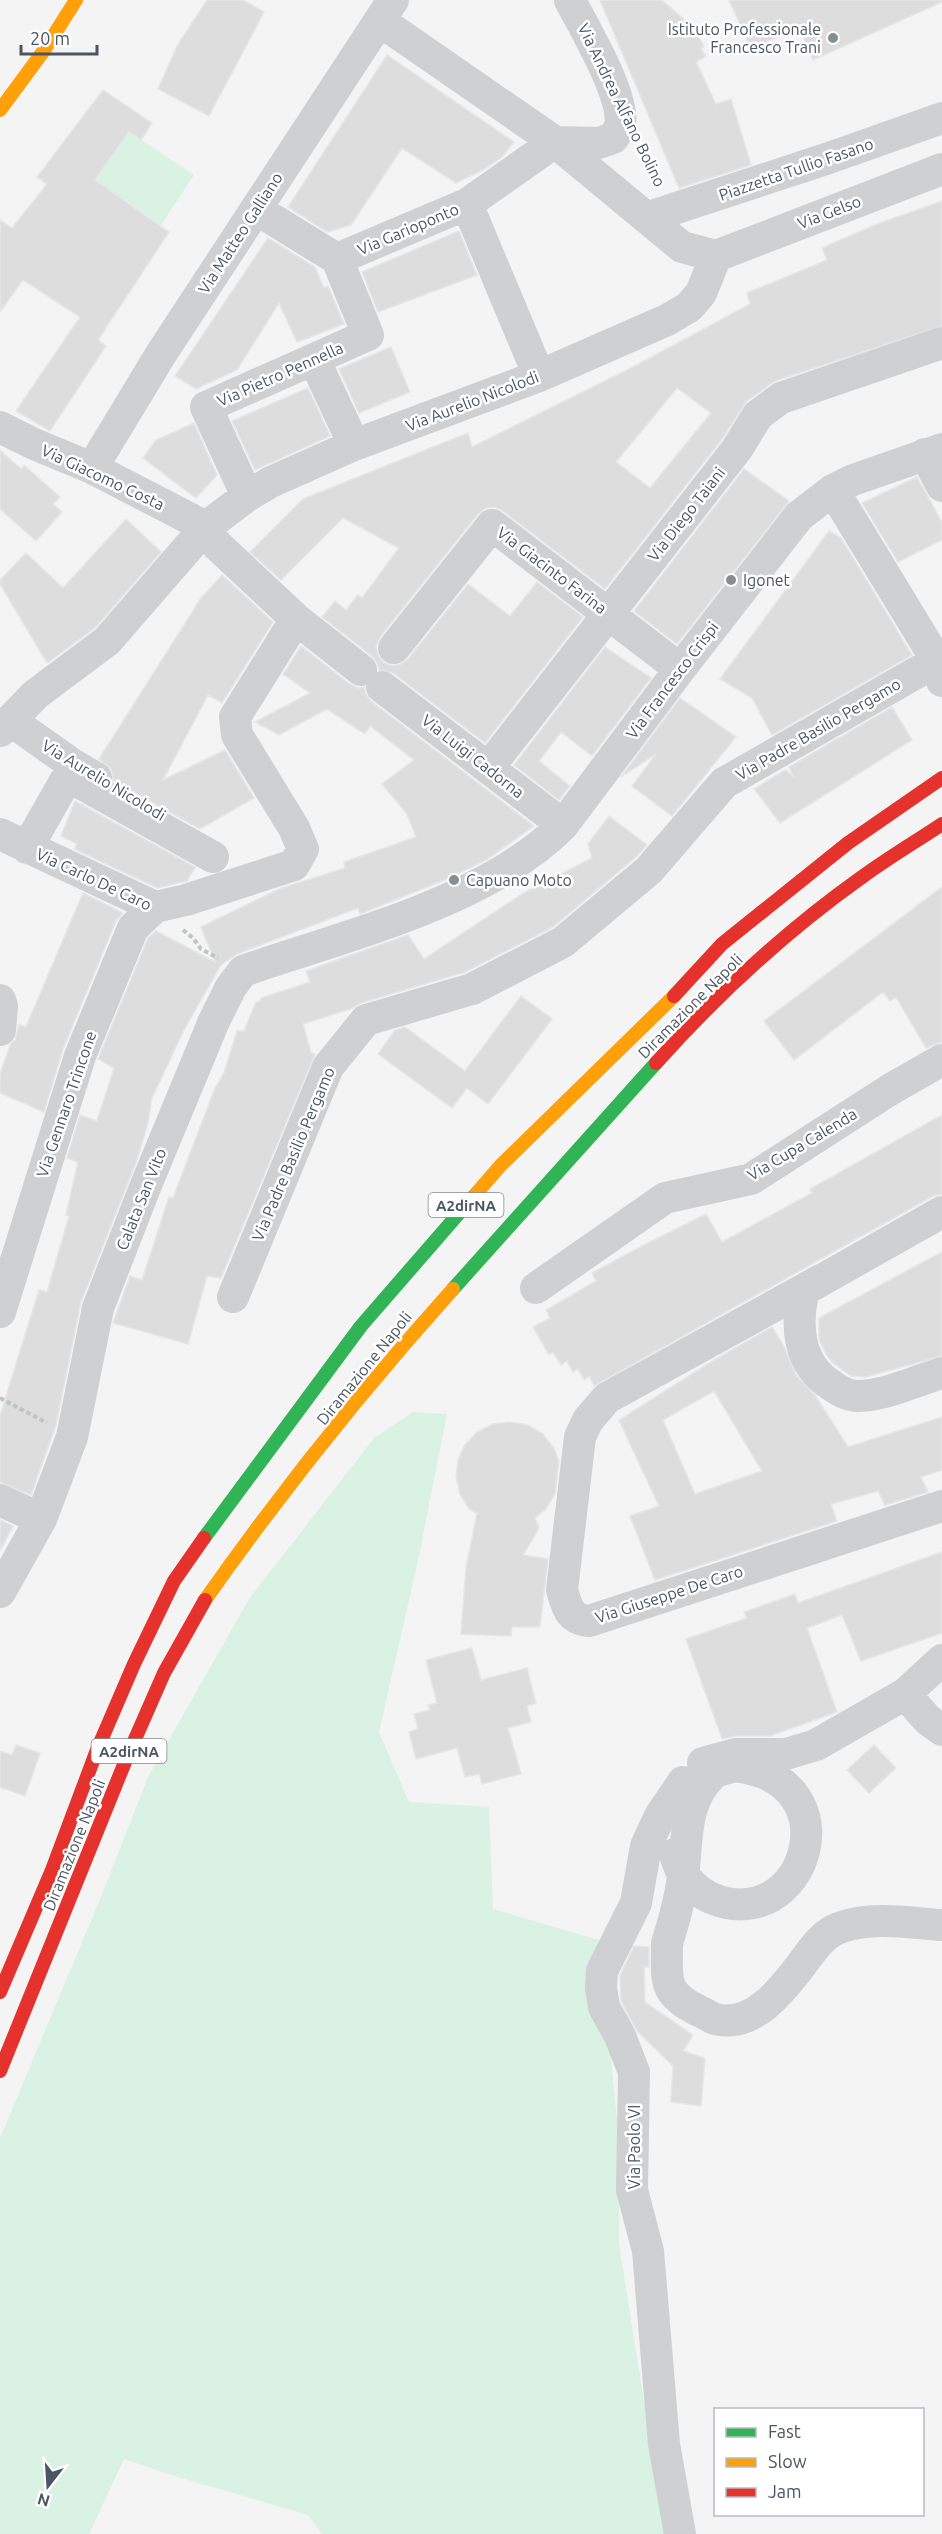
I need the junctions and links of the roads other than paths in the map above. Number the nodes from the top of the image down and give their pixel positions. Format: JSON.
{"nodes":[{"id":1,"x":76,"y":0,"type":"edge"},
{"id":2,"x":570,"y":0,"type":"edge"},
{"id":3,"x":386,"y":11,"type":"edge"},
{"id":4,"x":0,"y":110,"type":"edge"},
{"id":5,"x":942,"y":118,"type":"edge"},
{"id":6,"x":555,"y":142,"type":"junction"},
{"id":7,"x":942,"y":169,"type":"edge"},
{"id":8,"x":467,"y":204,"type":"junction"},
{"id":9,"x":256,"y":209,"type":"junction"},
{"id":10,"x":661,"y":214,"type":"junction"},
{"id":11,"x":716,"y":255,"type":"junction"},
{"id":12,"x":337,"y":259,"type":"junction"},
{"id":13,"x":942,"y":343,"type":"edge"},
{"id":14,"x":314,"y":359,"type":"junction"},
{"id":15,"x":539,"y":376,"type":"junction"},
{"id":16,"x":0,"y":427,"type":"edge"},
{"id":17,"x":354,"y":446,"type":"junction"},
{"id":18,"x":933,"y":451,"type":"edge"},
{"id":19,"x":92,"y":468,"type":"junction"},
{"id":20,"x":942,"y":486,"type":"edge"},
{"id":21,"x":833,"y":490,"type":"junction"},
{"id":22,"x":247,"y":496,"type":"junction"},
{"id":23,"x":206,"y":526,"type":"junction"},
{"id":24,"x":609,"y":614,"type":"junction"},
{"id":25,"x":296,"y":620,"type":"junction"},
{"id":26,"x":394,"y":648,"type":"dead end"},
{"id":27,"x":680,"y":669,"type":"junction"},
{"id":28,"x":940,"y":671,"type":"edge"},
{"id":29,"x":5,"y":726,"type":"edge"},
{"id":30,"x":489,"y":767,"type":"junction"},
{"id":31,"x":942,"y":777,"type":"edge"},
{"id":32,"x":942,"y":824,"type":"edge"},
{"id":33,"x":563,"y":825,"type":"junction"},
{"id":34,"x":0,"y":834,"type":"edge"},
{"id":35,"x":27,"y":848,"type":"junction"},
{"id":36,"x":156,"y":908,"type":"junction"},
{"id":37,"x":243,"y":970,"type":"joint"},
{"id":38,"x":0,"y":1000,"type":"edge"},
{"id":39,"x":0,"y":1030,"type":"edge"},
{"id":40,"x":942,"y":1060,"type":"edge"},
{"id":41,"x":942,"y":1212,"type":"edge"},
{"id":42,"x":821,"y":1280,"type":"junction"},
{"id":43,"x":536,"y":1288,"type":"dead end"},
{"id":44,"x":233,"y":1298,"type":"dead end"},
{"id":45,"x":0,"y":1312,"type":"edge"},
{"id":46,"x":942,"y":1373,"type":"edge"},
{"id":47,"x":0,"y":1500,"type":"edge"},
{"id":48,"x":942,"y":1506,"type":"edge"},
{"id":49,"x":41,"y":1519,"type":"junction"},
{"id":50,"x":0,"y":1592,"type":"edge"},
{"id":51,"x":942,"y":1660,"type":"edge"},
{"id":52,"x":905,"y":1694,"type":"junction"},
{"id":53,"x":942,"y":1730,"type":"edge"},
{"id":54,"x":683,"y":1782,"type":"junction"},
{"id":55,"x":942,"y":1925,"type":"edge"},
{"id":56,"x":0,"y":1992,"type":"edge"},
{"id":57,"x":0,"y":2072,"type":"edge"},
{"id":58,"x":680,"y":2534,"type":"edge"}],
"edges":[{"from":1,"to":4,"type":"main road"},
{"from":2,"to":6,"type":"street","name":"Via Andrea Alfano Bolino"},
{"from":3,"to":6,"type":"street"},
{"from":3,"to":9,"type":"street","name":"Via Matteo Galliano"},
{"from":5,"to":10,"type":"street","name":"Piazzetta Tullio Fasano"},
{"from":6,"to":8,"type":"street","name":"Via Garioponto"},
{"from":6,"to":10,"type":"street"},
{"from":7,"to":11,"type":"street","name":"Via Gelso"},
{"from":8,"to":12,"type":"street","name":"Via Garioponto"},
{"from":8,"to":15,"type":"street"},
{"from":9,"to":12,"type":"street","name":"Via Garioponto"},
{"from":9,"to":19,"type":"street","name":"Via Matteo Galliano"},
{"from":10,"to":11,"type":"street"},
{"from":11,"to":15,"type":"street","name":"Via Aurelio Nicolodi"},
{"from":12,"to":14,"type":"street","name":"Via Pietro Pennella"},
{"from":13,"to":24,"type":"street","name":"Via Diego Taiani"},
{"from":14,"to":17,"type":"street"},
{"from":14,"to":22,"type":"street","name":"Via Pietro Pennella"},
{"from":15,"to":17,"type":"street","name":"Via Aurelio Nicolodi"},
{"from":16,"to":19,"type":"street","name":"Via Giacomo Costa"},
{"from":17,"to":22,"type":"street","name":"Via Aurelio Nicolodi"},
{"from":18,"to":20,"type":"street"},
{"from":18,"to":21,"type":"street","name":"Via Francesco Crispi"},
{"from":19,"to":23,"type":"street","name":"Via Giacomo Costa"},
{"from":21,"to":27,"type":"street","name":"Via Francesco Crispi"},
{"from":21,"to":28,"type":"street"},
{"from":22,"to":23,"type":"street","name":"Via Aurelio Nicolodi"},
{"from":23,"to":25,"type":"street","name":"Via Luigi Cadorna"},
{"from":23,"to":29,"type":"street","name":"Via Aurelio Nicolodi"},
{"from":24,"to":26,"type":"street","name":"Via Giacinto Farina"},
{"from":24,"to":27,"type":"street","name":"Via Giacinto Farina"},
{"from":24,"to":30,"type":"street","name":"Via Diego Taiani"},
{"from":25,"to":30,"type":"street","name":"Via Luigi Cadorna"},
{"from":25,"to":36,"type":"street"},
{"from":27,"to":33,"type":"street","name":"Via Francesco Crispi"},
{"from":28,"to":44,"type":"street","name":"Via Padre Basilio Pergamo"},
{"from":29,"to":35,"type":"street","name":"Via Aurelio Nicolodi"},
{"from":30,"to":33,"type":"street","name":"Via Luigi Cadorna"},
{"from":31,"to":56,"type":"main road","name":"Diramazione Napoli","number":"A2dirNA"},
{"from":32,"to":57,"type":"main road","name":"Diramazione Napoli","number":"A2dirNA"},
{"from":33,"to":37,"type":"street","name":"Via Francesco Crispi"},
{"from":34,"to":35,"type":"street","name":"Via Carlo De Caro"},
{"from":35,"to":36,"type":"street","name":"Via Carlo De Caro"},
{"from":36,"to":45,"type":"street","name":"Via Gennaro Trincone"},
{"from":37,"to":49,"type":"street","name":"Calata San Vito"},
{"from":38,"to":39,"type":"street"},
{"from":40,"to":43,"type":"street","name":"Via Cupa Calenda"},
{"from":41,"to":42,"type":"street","name":"Via Giuseppe De Caro"},
{"from":42,"to":46,"type":"street"},
{"from":42,"to":48,"type":"street","name":"Via Giuseppe De Caro"},
{"from":47,"to":49,"type":"street"},
{"from":49,"to":50,"type":"street","name":"Calata San Vito"},
{"from":51,"to":52,"type":"street","name":"Via Paolo VI"},
{"from":52,"to":53,"type":"street"},
{"from":52,"to":54,"type":"street","name":"Via Paolo VI"},
{"from":54,"to":55,"type":"street","bridge":true},
{"from":54,"to":58,"type":"street","name":"Via Paolo VI"}]}
